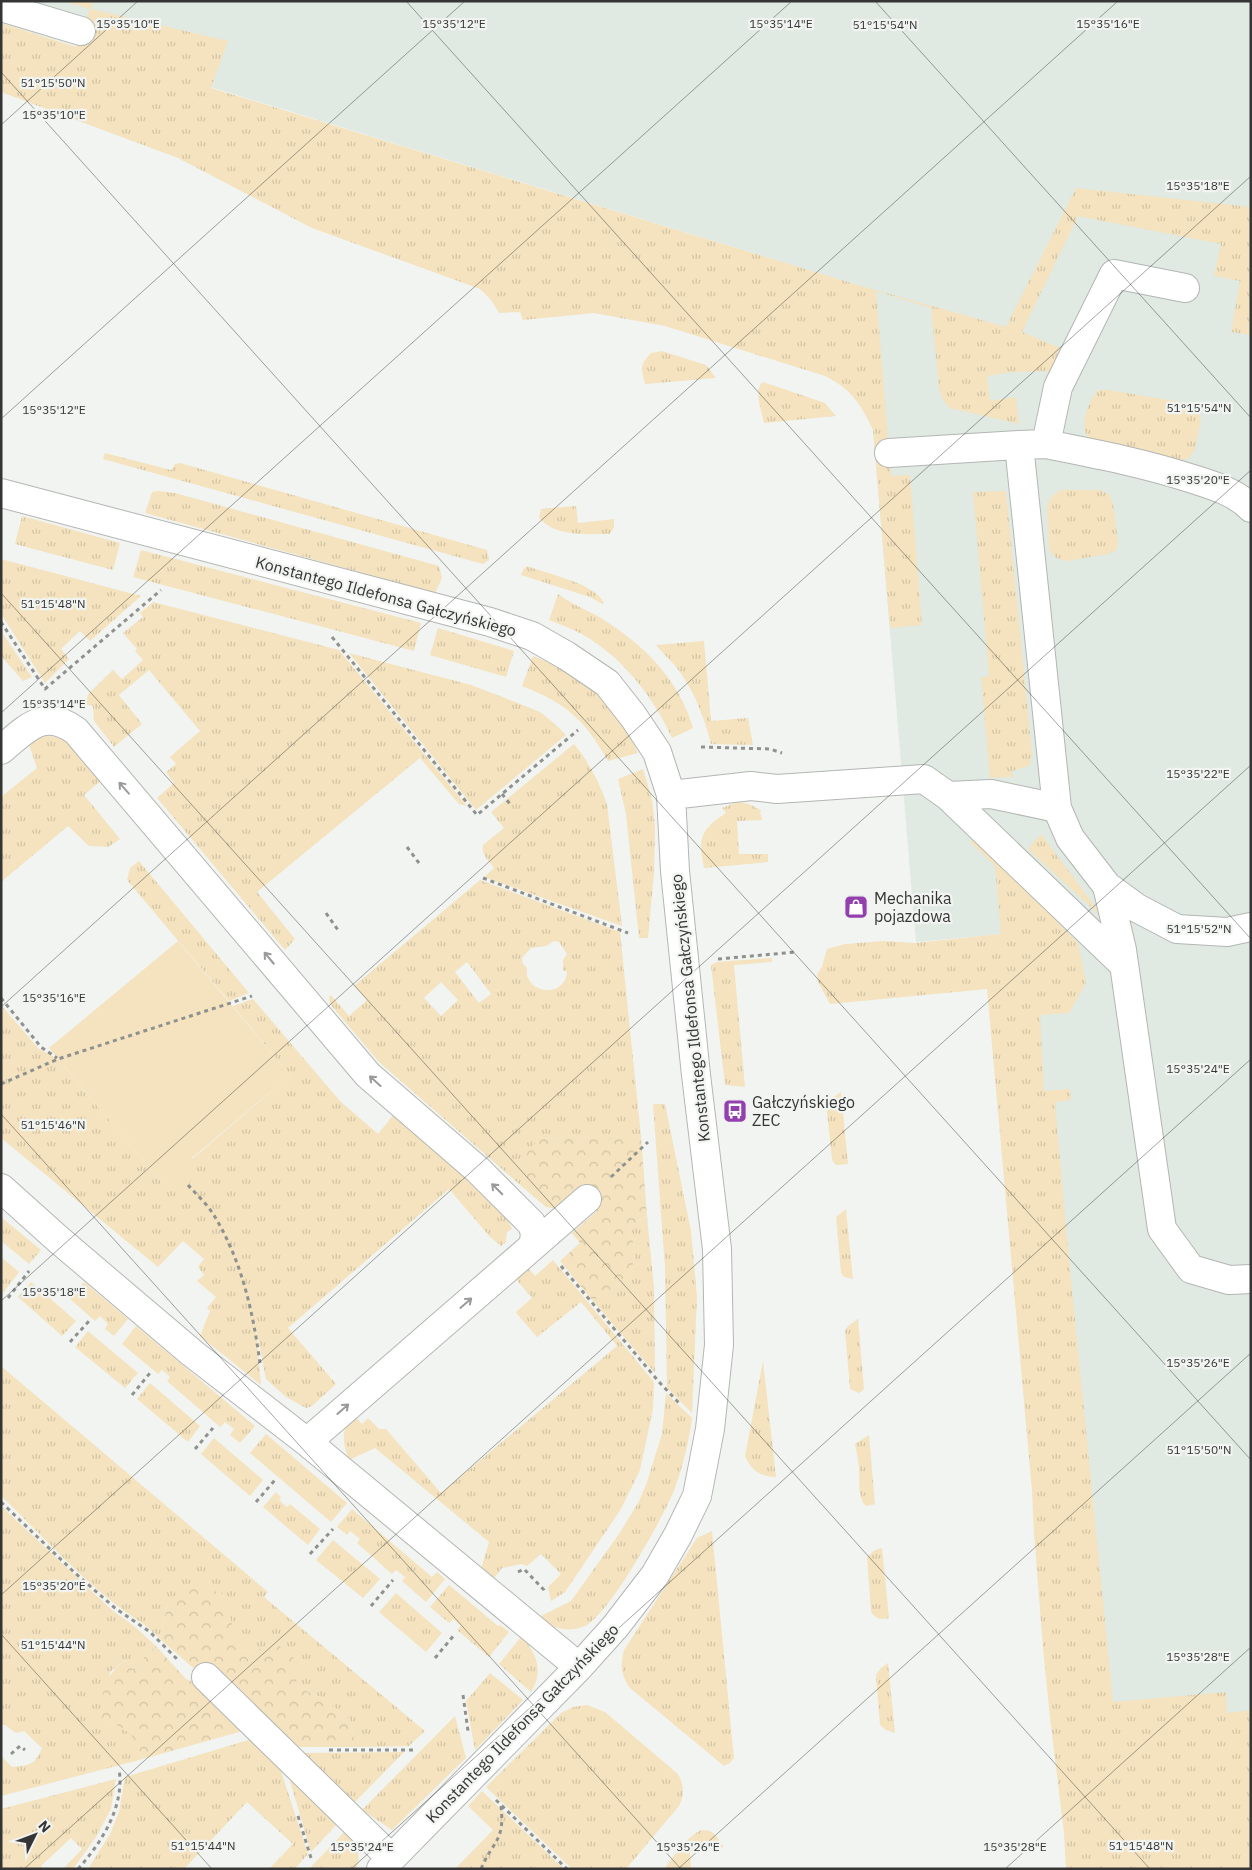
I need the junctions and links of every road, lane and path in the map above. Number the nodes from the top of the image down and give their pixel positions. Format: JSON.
{"nodes":[{"id":1,"x":1,"y":7,"type":"edge"},
{"id":2,"x":81,"y":31,"type":"dead end"},
{"id":3,"x":1185,"y":288,"type":"dead end"},
{"id":4,"x":1046,"y":444,"type":"junction"},
{"id":5,"x":1019,"y":446,"type":"junction"},
{"id":6,"x":889,"y":453,"type":"dead end"},
{"id":7,"x":1,"y":493,"type":"edge"},
{"id":8,"x":1251,"y":508,"type":"edge"},
{"id":9,"x":160,"y":590,"type":"dead end"},
{"id":10,"x":1,"y":622,"type":"edge"},
{"id":11,"x":332,"y":637,"type":"dead end"},
{"id":12,"x":578,"y":730,"type":"dead end"},
{"id":13,"x":1,"y":750,"type":"edge"},
{"id":14,"x":502,"y":794,"type":"junction"},
{"id":15,"x":671,"y":795,"type":"junction"},
{"id":16,"x":948,"y":796,"type":"junction"},
{"id":17,"x":510,"y":804,"type":"dead end"},
{"id":18,"x":1057,"y":808,"type":"junction"},
{"id":19,"x":407,"y":847,"type":"dead end"},
{"id":20,"x":419,"y":863,"type":"dead end"},
{"id":21,"x":482,"y":878,"type":"dead end"},
{"id":22,"x":1107,"y":886,"type":"junction"},
{"id":23,"x":326,"y":914,"type":"dead end"},
{"id":24,"x":1251,"y":927,"type":"edge"},
{"id":25,"x":338,"y":930,"type":"dead end"},
{"id":26,"x":628,"y":933,"type":"dead end"},
{"id":27,"x":796,"y":952,"type":"dead end"},
{"id":28,"x":717,"y":959,"type":"dead end"},
{"id":29,"x":1124,"y":965,"type":"junction"},
{"id":30,"x":252,"y":996,"type":"dead end"},
{"id":31,"x":1,"y":998,"type":"edge"},
{"id":32,"x":58,"y":1059,"type":"junction"},
{"id":33,"x":1,"y":1084,"type":"edge"},
{"id":34,"x":648,"y":1142,"type":"dead end"},
{"id":35,"x":188,"y":1184,"type":"dead end"},
{"id":36,"x":1,"y":1188,"type":"edge"},
{"id":37,"x":587,"y":1199,"type":"joint"},
{"id":38,"x":536,"y":1243,"type":"junction"},
{"id":39,"x":29,"y":1271,"type":"dead end"},
{"id":40,"x":1251,"y":1279,"type":"edge"},
{"id":41,"x":8,"y":1298,"type":"dead end"},
{"id":42,"x":89,"y":1321,"type":"dead end"},
{"id":43,"x":70,"y":1342,"type":"dead end"},
{"id":44,"x":261,"y":1365,"type":"dead end"},
{"id":45,"x":150,"y":1374,"type":"dead end"},
{"id":46,"x":132,"y":1395,"type":"dead end"},
{"id":47,"x":685,"y":1409,"type":"dead end"},
{"id":48,"x":213,"y":1428,"type":"dead end"},
{"id":49,"x":307,"y":1442,"type":"junction"},
{"id":50,"x":195,"y":1448,"type":"dead end"},
{"id":51,"x":275,"y":1480,"type":"dead end"},
{"id":52,"x":1,"y":1502,"type":"edge"},
{"id":53,"x":256,"y":1502,"type":"dead end"},
{"id":54,"x":333,"y":1529,"type":"dead end"},
{"id":55,"x":310,"y":1554,"type":"dead end"},
{"id":56,"x":393,"y":1580,"type":"dead end"},
{"id":57,"x":371,"y":1606,"type":"dead end"},
{"id":58,"x":455,"y":1634,"type":"dead end"},
{"id":59,"x":435,"y":1658,"type":"dead end"},
{"id":60,"x":579,"y":1667,"type":"junction"},
{"id":61,"x":206,"y":1677,"type":"joint"},
{"id":62,"x":463,"y":1695,"type":"dead end"},
{"id":63,"x":469,"y":1740,"type":"dead end"},
{"id":64,"x":24,"y":1750,"type":"dead end"},
{"id":65,"x":282,"y":1750,"type":"junction"},
{"id":66,"x":416,"y":1750,"type":"dead end"},
{"id":67,"x":11,"y":1754,"type":"dead end"},
{"id":68,"x":119,"y":1769,"type":"dead end"},
{"id":69,"x":490,"y":1795,"type":"dead end"},
{"id":70,"x":501,"y":1805,"type":"junction"},
{"id":71,"x":386,"y":1863,"type":"edge"},
{"id":72,"x":78,"y":1869,"type":"edge"},
{"id":73,"x":481,"y":1869,"type":"edge"},
{"id":74,"x":567,"y":1869,"type":"edge"}],
"edges":[{"from":1,"to":2,"type":"street"},
{"from":3,"to":4,"type":"street"},
{"from":4,"to":5,"type":"street"},
{"from":4,"to":8,"type":"street"},
{"from":5,"to":6,"type":"street"},
{"from":5,"to":18,"type":"street"},
{"from":7,"to":15,"type":"street","name":"Konstantego Ildefonsa Gałczyńskiego"},
{"from":9,"to":10,"type":"path"},
{"from":11,"to":14,"type":"path"},
{"from":12,"to":14,"type":"path"},
{"from":38,"to":13,"type":"street","one_way":true},
{"from":14,"to":17,"type":"path"},
{"from":15,"to":16,"type":"street"},
{"from":15,"to":60,"type":"street","name":"Konstantego Ildefonsa Gałczyńskiego"},
{"from":16,"to":18,"type":"street"},
{"from":16,"to":29,"type":"street"},
{"from":18,"to":22,"type":"street"},
{"from":19,"to":20,"type":"path"},
{"from":21,"to":26,"type":"path"},
{"from":22,"to":24,"type":"street"},
{"from":22,"to":29,"type":"street"},
{"from":23,"to":25,"type":"path"},
{"from":27,"to":28,"type":"path"},
{"from":29,"to":40,"type":"street"},
{"from":30,"to":32,"type":"path"},
{"from":31,"to":32,"type":"path"},
{"from":32,"to":33,"type":"path"},
{"from":34,"to":37,"type":"path"},
{"from":35,"to":44,"type":"path"},
{"from":36,"to":49,"type":"street"},
{"from":37,"to":38,"type":"street"},
{"from":38,"to":47,"type":"path"},
{"from":49,"to":38,"type":"street","one_way":true},
{"from":39,"to":41,"type":"path"},
{"from":42,"to":43,"type":"path"},
{"from":45,"to":46,"type":"path"},
{"from":48,"to":50,"type":"path"},
{"from":49,"to":60,"type":"street"},
{"from":51,"to":53,"type":"path"},
{"from":52,"to":61,"type":"path"},
{"from":54,"to":55,"type":"path"},
{"from":56,"to":57,"type":"path"},
{"from":58,"to":59,"type":"path"},
{"from":60,"to":71,"type":"street","name":"Konstantego Ildefonsa Gałczyńskiego"},
{"from":61,"to":65,"type":"street"},
{"from":62,"to":63,"type":"path"},
{"from":64,"to":67,"type":"path"},
{"from":65,"to":66,"type":"path"},
{"from":65,"to":71,"type":"street"},
{"from":68,"to":72,"type":"path"},
{"from":69,"to":70,"type":"path"},
{"from":70,"to":73,"type":"path"},
{"from":70,"to":74,"type":"path"}]}
